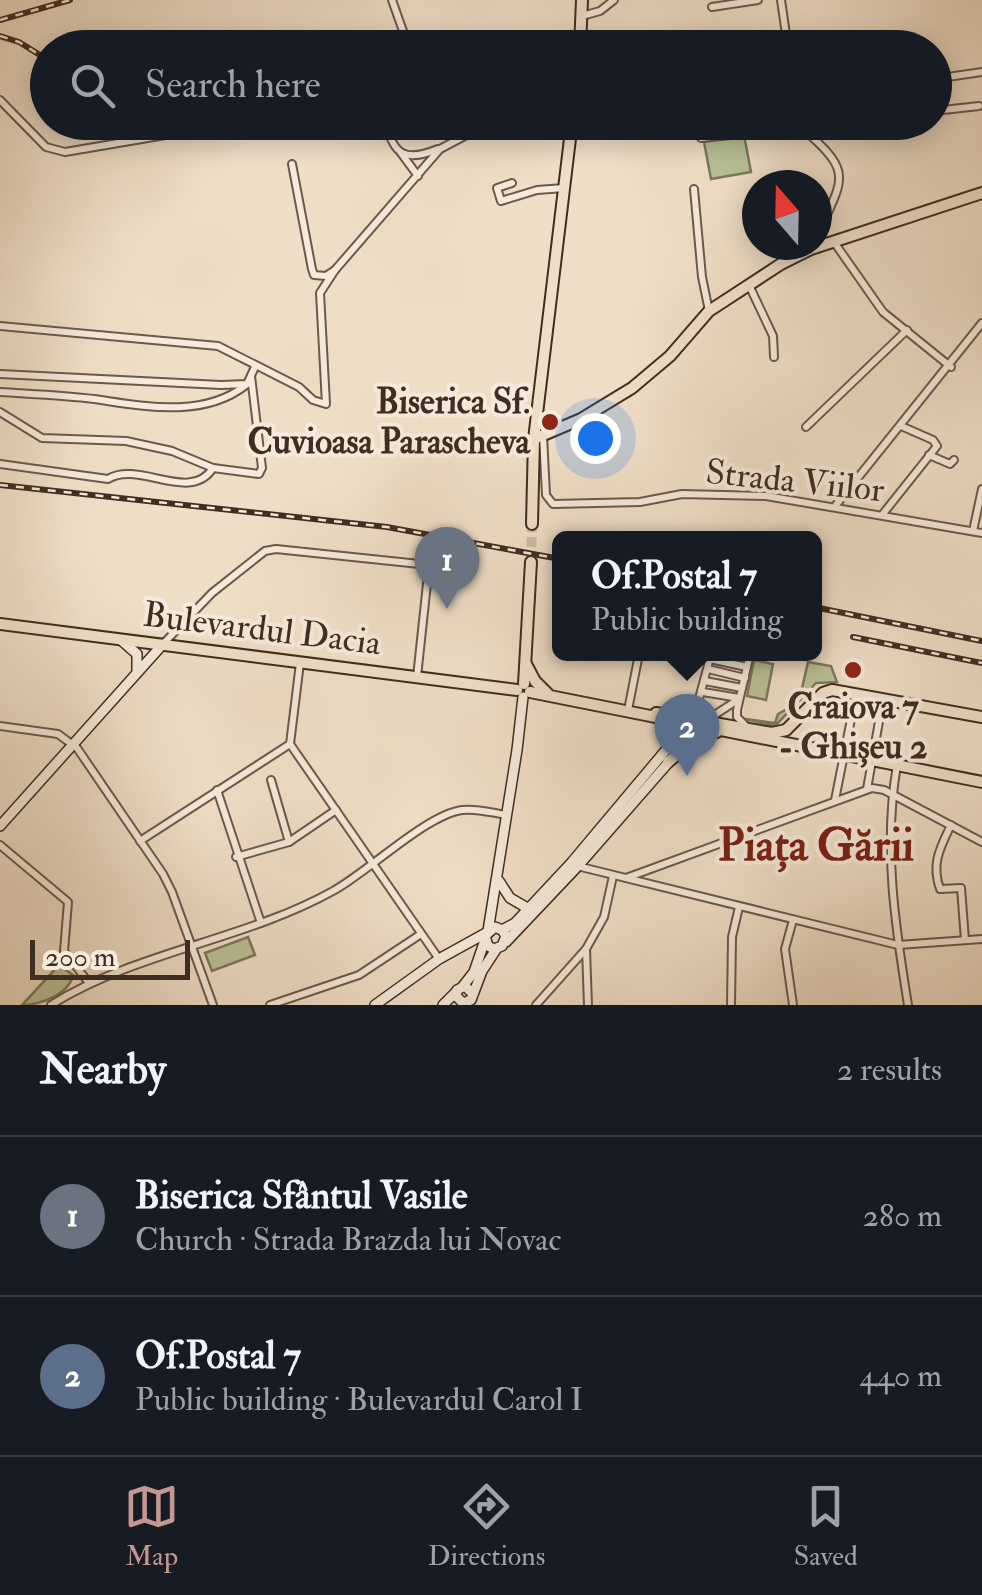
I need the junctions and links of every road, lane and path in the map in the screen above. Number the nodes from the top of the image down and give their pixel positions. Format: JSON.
{"nodes":[{"id":1,"x":392,"y":0,"type":"edge"},
{"id":2,"x":582,"y":0,"type":"edge"},
{"id":3,"x":614,"y":0,"type":"edge"},
{"id":4,"x":758,"y":0,"type":"edge"},
{"id":5,"x":780,"y":0,"type":"edge"},
{"id":6,"x":712,"y":8,"type":"dead end"},
{"id":7,"x":582,"y":16,"type":"junction"},
{"id":8,"x":403,"y":30,"type":"edge"},
{"id":9,"x":582,"y":30,"type":"edge"},
{"id":10,"x":785,"y":30,"type":"edge"},
{"id":11,"x":982,"y":72,"type":"edge"},
{"id":12,"x":952,"y":76,"type":"edge"},
{"id":13,"x":0,"y":100,"type":"edge"},
{"id":14,"x":978,"y":106,"type":"dead end"},
{"id":15,"x":952,"y":108,"type":"edge"},
{"id":16,"x":30,"y":131,"type":"edge"},
{"id":17,"x":39,"y":140,"type":"edge"},
{"id":18,"x":135,"y":140,"type":"edge"},
{"id":19,"x":390,"y":140,"type":"edge"},
{"id":20,"x":456,"y":140,"type":"edge"},
{"id":21,"x":570,"y":140,"type":"edge"},
{"id":22,"x":817,"y":140,"type":"edge"},
{"id":23,"x":440,"y":148,"type":"junction"},
{"id":24,"x":400,"y":153,"type":"junction"},
{"id":25,"x":292,"y":164,"type":"dead end"},
{"id":26,"x":418,"y":176,"type":"junction"},
{"id":27,"x":512,"y":183,"type":"dead end"},
{"id":28,"x":565,"y":188,"type":"junction"},
{"id":29,"x":694,"y":188,"type":"dead end"},
{"id":30,"x":982,"y":193,"type":"edge"},
{"id":31,"x":832,"y":204,"type":"edge"},
{"id":32,"x":834,"y":242,"type":"joint"},
{"id":33,"x":790,"y":260,"type":"edge"},
{"id":34,"x":335,"y":270,"type":"junction"},
{"id":35,"x":749,"y":284,"type":"junction"},
{"id":36,"x":710,"y":311,"type":"junction"},
{"id":37,"x":982,"y":323,"type":"edge"},
{"id":38,"x":0,"y":326,"type":"edge"},
{"id":39,"x":907,"y":330,"type":"junction"},
{"id":40,"x":774,"y":357,"type":"dead end"},
{"id":41,"x":950,"y":366,"type":"junction"},
{"id":42,"x":255,"y":367,"type":"junction"},
{"id":43,"x":0,"y":374,"type":"edge"},
{"id":44,"x":249,"y":380,"type":"junction"},
{"id":45,"x":0,"y":392,"type":"edge"},
{"id":46,"x":0,"y":412,"type":"edge"},
{"id":47,"x":901,"y":426,"type":"junction"},
{"id":48,"x":806,"y":427,"type":"dead end"},
{"id":49,"x":538,"y":438,"type":"junction"},
{"id":50,"x":929,"y":454,"type":"junction"},
{"id":51,"x":954,"y":460,"type":"dead end"},
{"id":52,"x":0,"y":464,"type":"edge"},
{"id":53,"x":213,"y":468,"type":"junction"},
{"id":54,"x":982,"y":488,"type":"edge"},
{"id":55,"x":836,"y":506,"type":"junction"},
{"id":56,"x":882,"y":514,"type":"junction"},
{"id":57,"x":532,"y":524,"type":"tunnel mouth"},
{"id":58,"x":978,"y":532,"type":"edge"},
{"id":59,"x":531,"y":562,"type":"tunnel mouth"},
{"id":60,"x":0,"y":624,"type":"edge"},
{"id":61,"x":119,"y":639,"type":"junction"},
{"id":62,"x":163,"y":644,"type":"junction"},
{"id":63,"x":524,"y":661,"type":"junction"},
{"id":64,"x":638,"y":661,"type":"edge"},
{"id":65,"x":709,"y":661,"type":"edge"},
{"id":66,"x":737,"y":661,"type":"edge"},
{"id":67,"x":744,"y":661,"type":"edge"},
{"id":68,"x":300,"y":662,"type":"junction"},
{"id":69,"x":748,"y":663,"type":"junction"},
{"id":70,"x":708,"y":669,"type":"junction"},
{"id":71,"x":136,"y":673,"type":"junction"},
{"id":72,"x":418,"y":677,"type":"junction"},
{"id":73,"x":745,"y":678,"type":"junction"},
{"id":74,"x":705,"y":681,"type":"junction"},
{"id":75,"x":493,"y":687,"type":"junction"},
{"id":76,"x":742,"y":688,"type":"junction"},
{"id":77,"x":523,"y":690,"type":"junction"},
{"id":78,"x":702,"y":692,"type":"junction"},
{"id":79,"x":856,"y":694,"type":"junction"},
{"id":80,"x":549,"y":695,"type":"junction"},
{"id":81,"x":740,"y":698,"type":"junction"},
{"id":82,"x":883,"y":699,"type":"junction"},
{"id":83,"x":700,"y":702,"type":"junction"},
{"id":84,"x":628,"y":710,"type":"junction"},
{"id":85,"x":640,"y":712,"type":"junction"},
{"id":86,"x":679,"y":714,"type":"junction"},
{"id":87,"x":982,"y":717,"type":"edge"},
{"id":88,"x":697,"y":722,"type":"junction"},
{"id":89,"x":0,"y":726,"type":"edge"},
{"id":90,"x":748,"y":728,"type":"junction"},
{"id":91,"x":786,"y":730,"type":"junction"},
{"id":92,"x":725,"y":731,"type":"junction"},
{"id":93,"x":791,"y":742,"type":"junction"},
{"id":94,"x":71,"y":744,"type":"junction"},
{"id":95,"x":290,"y":744,"type":"junction"},
{"id":96,"x":844,"y":754,"type":"junction"},
{"id":97,"x":871,"y":759,"type":"junction"},
{"id":98,"x":668,"y":762,"type":"junction"},
{"id":99,"x":897,"y":765,"type":"junction"},
{"id":100,"x":271,"y":780,"type":"dead end"},
{"id":101,"x":982,"y":782,"type":"edge"},
{"id":102,"x":867,"y":789,"type":"junction"},
{"id":103,"x":218,"y":790,"type":"junction"},
{"id":104,"x":892,"y":794,"type":"junction"},
{"id":105,"x":835,"y":801,"type":"junction"},
{"id":106,"x":336,"y":810,"type":"junction"},
{"id":107,"x":508,"y":815,"type":"junction"},
{"id":108,"x":951,"y":825,"type":"junction"},
{"id":109,"x":0,"y":826,"type":"edge"},
{"id":110,"x":140,"y":842,"type":"junction"},
{"id":111,"x":288,"y":842,"type":"junction"},
{"id":112,"x":982,"y":842,"type":"edge"},
{"id":113,"x":0,"y":845,"type":"edge"},
{"id":114,"x":236,"y":857,"type":"junction"},
{"id":115,"x":373,"y":864,"type":"junction"},
{"id":116,"x":575,"y":864,"type":"junction"},
{"id":117,"x":613,"y":876,"type":"junction"},
{"id":118,"x":625,"y":879,"type":"junction"},
{"id":119,"x":498,"y":880,"type":"junction"},
{"id":120,"x":739,"y":907,"type":"junction"},
{"id":121,"x":528,"y":909,"type":"junction"},
{"id":122,"x":793,"y":920,"type":"junction"},
{"id":123,"x":261,"y":924,"type":"junction"},
{"id":124,"x":492,"y":932,"type":"junction"},
{"id":125,"x":421,"y":934,"type":"junction"},
{"id":126,"x":982,"y":939,"type":"edge"},
{"id":127,"x":964,"y":940,"type":"junction"},
{"id":128,"x":898,"y":945,"type":"junction"},
{"id":129,"x":501,"y":946,"type":"junction"},
{"id":130,"x":193,"y":948,"type":"junction"},
{"id":131,"x":586,"y":948,"type":"junction"},
{"id":132,"x":439,"y":959,"type":"junction"},
{"id":133,"x":89,"y":983,"type":"junction"},
{"id":134,"x":460,"y":988,"type":"junction"},
{"id":135,"x":468,"y":1001,"type":"edge"},
{"id":136,"x":51,"y":1005,"type":"edge"},
{"id":137,"x":213,"y":1005,"type":"edge"},
{"id":138,"x":270,"y":1005,"type":"edge"},
{"id":139,"x":375,"y":1005,"type":"edge"},
{"id":140,"x":446,"y":1005,"type":"edge"},
{"id":141,"x":536,"y":1005,"type":"edge"},
{"id":142,"x":588,"y":1005,"type":"edge"},
{"id":143,"x":731,"y":1005,"type":"edge"},
{"id":144,"x":793,"y":1005,"type":"edge"},
{"id":145,"x":906,"y":1005,"type":"edge"}],
"edges":[{"from":1,"to":8,"type":"street"},
{"from":2,"to":7,"type":"main road"},
{"from":3,"to":7,"type":"street"},
{"from":4,"to":6,"type":"street"},
{"from":5,"to":10,"type":"street"},
{"from":7,"to":9,"type":"main road"},
{"from":11,"to":12,"type":"street"},
{"from":13,"to":16,"type":"street"},
{"from":14,"to":15,"type":"street"},
{"from":17,"to":18,"type":"street"},
{"from":19,"to":24,"type":"street"},
{"from":20,"to":23,"type":"street"},
{"from":21,"to":28,"type":"main road"},
{"from":22,"to":31,"type":"street"},
{"from":23,"to":24,"type":"street"},
{"from":23,"to":26,"type":"street"},
{"from":24,"to":26,"type":"street"},
{"from":25,"to":34,"type":"street"},
{"from":26,"to":34,"type":"street"},
{"from":27,"to":28,"type":"street"},
{"from":28,"to":49,"type":"main road"},
{"from":29,"to":36,"type":"street"},
{"from":30,"to":32,"type":"main road"},
{"from":32,"to":39,"type":"street"},
{"from":33,"to":35,"type":"main road"},
{"from":34,"to":42,"type":"street"},
{"from":35,"to":36,"type":"main road"},
{"from":35,"to":40,"type":"street"},
{"from":36,"to":49,"type":"main road"},
{"from":37,"to":41,"type":"street"},
{"from":38,"to":42,"type":"street"},
{"from":39,"to":41,"type":"street"},
{"from":39,"to":48,"type":"street"},
{"from":41,"to":47,"type":"street"},
{"from":42,"to":44,"type":"street"},
{"from":43,"to":44,"type":"street"},
{"from":44,"to":45,"type":"street"},
{"from":44,"to":53,"type":"street"},
{"from":46,"to":53,"type":"street"},
{"from":47,"to":50,"type":"street"},
{"from":47,"to":55,"type":"street"},
{"from":49,"to":55,"type":"street","name":"Strada Viilor"},
{"from":49,"to":57,"type":"main road"},
{"from":50,"to":51,"type":"street"},
{"from":50,"to":56,"type":"street"},
{"from":52,"to":53,"type":"street"},
{"from":54,"to":58,"type":"street"},
{"from":55,"to":56,"type":"street","name":"Strada Viilor"},
{"from":56,"to":58,"type":"street","name":"Strada Viilor"},
{"from":59,"to":63,"type":"main road"},
{"from":60,"to":61,"type":"main road","name":"Bulevardul Dacia"},
{"from":61,"to":62,"type":"main road","name":"Bulevardul Dacia"},
{"from":61,"to":71,"type":"street"},
{"from":62,"to":68,"type":"main road","name":"Bulevardul Dacia"},
{"from":62,"to":71,"type":"street"},
{"from":62,"to":72,"type":"street"},
{"from":63,"to":75,"type":"main road"},
{"from":63,"to":77,"type":"main road"},
{"from":63,"to":80,"type":"main road"},
{"from":64,"to":84,"type":"street"},
{"from":65,"to":70,"type":"street"},
{"from":66,"to":69,"type":"street"},
{"from":67,"to":69,"type":"street"},
{"from":68,"to":72,"type":"main road","name":"Bulevardul Dacia"},
{"from":68,"to":95,"type":"street"},
{"from":69,"to":73,"type":"street"},
{"from":70,"to":73,"type":"street"},
{"from":70,"to":74,"type":"street"},
{"from":71,"to":94,"type":"street"},
{"from":72,"to":75,"type":"main road","name":"Bulevardul Dacia"},
{"from":73,"to":76,"type":"street"},
{"from":74,"to":76,"type":"street"},
{"from":74,"to":78,"type":"street"},
{"from":75,"to":77,"type":"main road","name":"Bulevardul Dacia"},
{"from":76,"to":81,"type":"street"},
{"from":77,"to":80,"type":"main road","name":"Bulevardul Dacia"},
{"from":77,"to":107,"type":"street"},
{"from":78,"to":81,"type":"street"},
{"from":78,"to":83,"type":"street"},
{"from":79,"to":82,"type":"main road"},
{"from":79,"to":91,"type":"main road"},
{"from":79,"to":96,"type":"street"},
{"from":80,"to":84,"type":"main road","name":"Bulevardul Dacia"},
{"from":81,"to":88,"type":"street"},
{"from":81,"to":90,"type":"street"},
{"from":82,"to":87,"type":"main road"},
{"from":82,"to":97,"type":"street"},
{"from":83,"to":86,"type":"street"},
{"from":83,"to":88,"type":"street"},
{"from":84,"to":85,"type":"main road","name":"Bulevardul Dacia"},
{"from":85,"to":86,"type":"main road","name":"Bulevardul Dacia"},
{"from":85,"to":88,"type":"main road","name":"Bulevardul Dacia"},
{"from":86,"to":88,"type":"main road","name":"Bulevardul Dacia"},
{"from":88,"to":90,"type":"main road","name":"Bulevardul Dacia"},
{"from":88,"to":92,"type":"main road","name":"Bulevardul Dacia"},
{"from":88,"to":98,"type":"street"},
{"from":88,"to":116,"type":"street"},
{"from":89,"to":94,"type":"street"},
{"from":90,"to":91,"type":"main road","name":"Bulevardul Dacia"},
{"from":91,"to":93,"type":"main road"},
{"from":92,"to":93,"type":"main road","name":"Bulevardul Dacia"},
{"from":92,"to":98,"type":"main road"},
{"from":93,"to":96,"type":"main road","name":"Bulevardul Dacia"},
{"from":94,"to":109,"type":"street"},
{"from":94,"to":110,"type":"street"},
{"from":95,"to":103,"type":"street"},
{"from":95,"to":106,"type":"street"},
{"from":96,"to":97,"type":"main road","name":"Bulevardul Dacia"},
{"from":96,"to":105,"type":"street"},
{"from":97,"to":99,"type":"main road","name":"Bulevardul Dacia"},
{"from":97,"to":102,"type":"street"},
{"from":98,"to":116,"type":"street"},
{"from":99,"to":101,"type":"main road","name":"Bulevardul Dacia"},
{"from":99,"to":104,"type":"street"},
{"from":100,"to":111,"type":"street"},
{"from":102,"to":104,"type":"street"},
{"from":102,"to":105,"type":"street"},
{"from":103,"to":110,"type":"street"},
{"from":103,"to":114,"type":"street"},
{"from":104,"to":108,"type":"street"},
{"from":104,"to":128,"type":"street"},
{"from":105,"to":118,"type":"street"},
{"from":106,"to":111,"type":"street"},
{"from":106,"to":115,"type":"street"},
{"from":107,"to":115,"type":"street"},
{"from":107,"to":119,"type":"street"},
{"from":108,"to":112,"type":"street"},
{"from":108,"to":127,"type":"street"},
{"from":110,"to":130,"type":"street"},
{"from":111,"to":114,"type":"street"},
{"from":113,"to":133,"type":"street"},
{"from":114,"to":123,"type":"street"},
{"from":115,"to":123,"type":"street"},
{"from":115,"to":125,"type":"street"},
{"from":116,"to":117,"type":"street"},
{"from":116,"to":121,"type":"street"},
{"from":116,"to":129,"type":"street"},
{"from":117,"to":118,"type":"street"},
{"from":117,"to":131,"type":"street"},
{"from":118,"to":120,"type":"street"},
{"from":119,"to":121,"type":"street"},
{"from":119,"to":124,"type":"street"},
{"from":120,"to":122,"type":"street"},
{"from":120,"to":143,"type":"street"},
{"from":121,"to":124,"type":"street"},
{"from":122,"to":128,"type":"street"},
{"from":122,"to":144,"type":"street"},
{"from":123,"to":130,"type":"street"},
{"from":124,"to":129,"type":"street"},
{"from":124,"to":129,"type":"street"},
{"from":124,"to":132,"type":"street"},
{"from":124,"to":134,"type":"street"},
{"from":125,"to":132,"type":"street"},
{"from":125,"to":138,"type":"street"},
{"from":126,"to":127,"type":"street"},
{"from":127,"to":128,"type":"street"},
{"from":128,"to":145,"type":"street"},
{"from":129,"to":135,"type":"street"},
{"from":130,"to":133,"type":"street"},
{"from":130,"to":137,"type":"street"},
{"from":131,"to":141,"type":"street"},
{"from":131,"to":142,"type":"street"},
{"from":132,"to":139,"type":"street"},
{"from":133,"to":136,"type":"street"},
{"from":134,"to":135,"type":"street"},
{"from":134,"to":135,"type":"street"},
{"from":134,"to":140,"type":"street"},
{"from":135,"to":140,"type":"street"}]}
